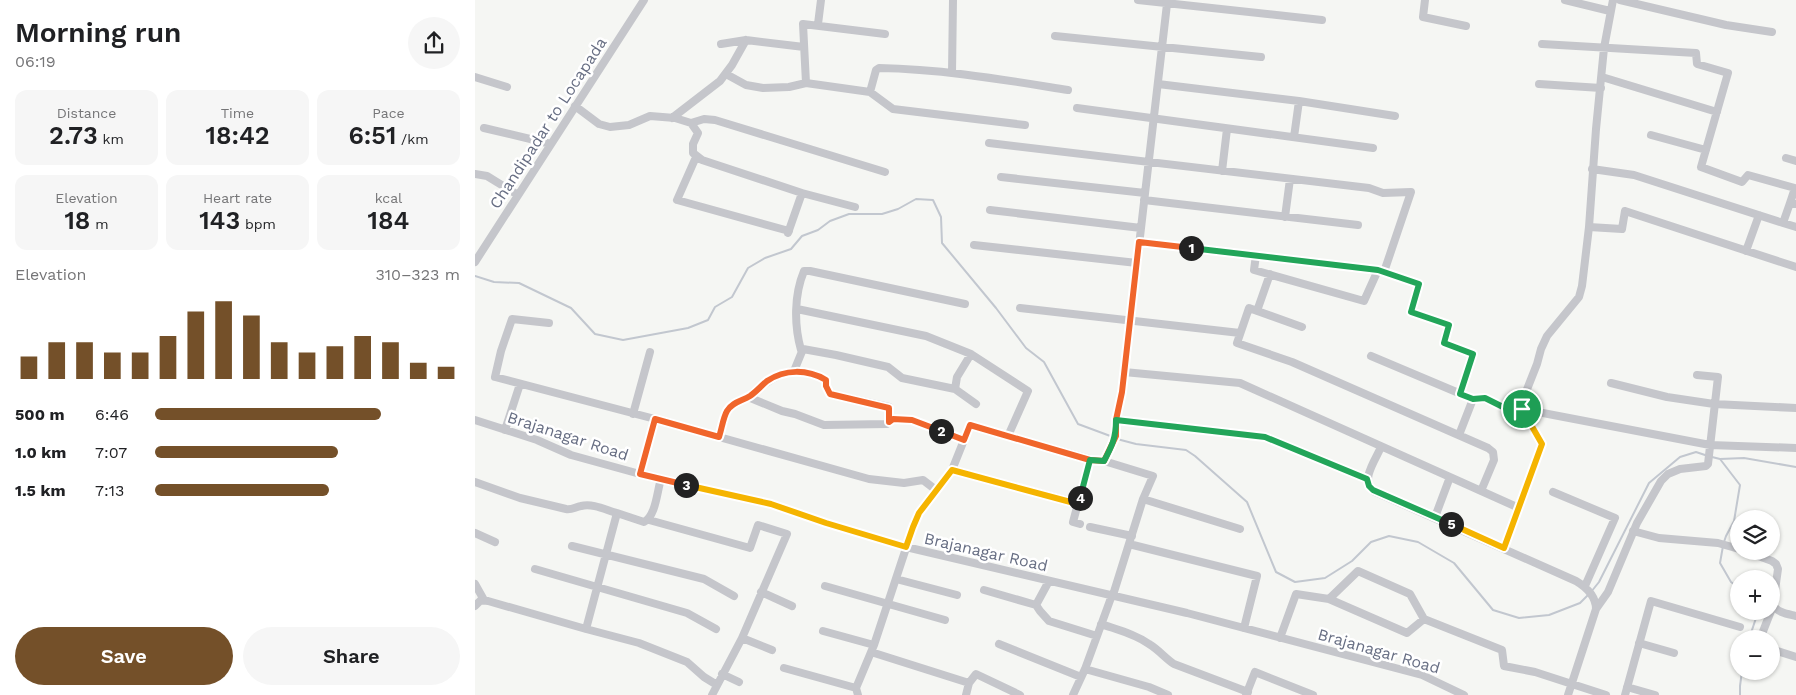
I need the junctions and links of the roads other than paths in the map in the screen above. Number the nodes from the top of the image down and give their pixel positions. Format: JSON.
{"nodes":[{"id":1,"x":644,"y":0,"type":"edge"},
{"id":2,"x":821,"y":0,"type":"edge"},
{"id":3,"x":953,"y":0,"type":"edge"},
{"id":4,"x":1138,"y":0,"type":"edge"},
{"id":5,"x":1229,"y":0,"type":"edge"},
{"id":6,"x":1425,"y":0,"type":"edge"},
{"id":7,"x":1565,"y":0,"type":"edge"},
{"id":8,"x":1613,"y":0,"type":"edge"},
{"id":9,"x":1620,"y":0,"type":"edge"},
{"id":10,"x":1167,"y":4,"type":"junction"},
{"id":11,"x":1228,"y":10,"type":"junction"},
{"id":12,"x":1610,"y":11,"type":"junction"},
{"id":13,"x":1322,"y":20,"type":"dead end"},
{"id":14,"x":818,"y":24,"type":"junction"},
{"id":15,"x":1466,"y":26,"type":"dead end"},
{"id":16,"x":1772,"y":32,"type":"dead end"},
{"id":17,"x":885,"y":34,"type":"dead end"},
{"id":18,"x":1055,"y":36,"type":"dead end"},
{"id":19,"x":745,"y":40,"type":"junction"},
{"id":20,"x":721,"y":44,"type":"dead end"},
{"id":21,"x":1542,"y":44,"type":"dead end"},
{"id":22,"x":1163,"y":46,"type":"junction"},
{"id":23,"x":804,"y":47,"type":"junction"},
{"id":24,"x":1604,"y":48,"type":"junction"},
{"id":25,"x":1261,"y":57,"type":"dead end"},
{"id":26,"x":953,"y":73,"type":"junction"},
{"id":27,"x":726,"y":74,"type":"junction"},
{"id":28,"x":475,"y":77,"type":"edge"},
{"id":29,"x":1602,"y":77,"type":"junction"},
{"id":30,"x":806,"y":83,"type":"junction"},
{"id":31,"x":1158,"y":84,"type":"junction"},
{"id":32,"x":1539,"y":84,"type":"dead end"},
{"id":33,"x":507,"y":87,"type":"dead end"},
{"id":34,"x":1601,"y":88,"type":"junction"},
{"id":35,"x":1067,"y":90,"type":"dead end"},
{"id":36,"x":870,"y":92,"type":"junction"},
{"id":37,"x":1299,"y":101,"type":"junction"},
{"id":38,"x":575,"y":106,"type":"junction"},
{"id":39,"x":1077,"y":108,"type":"dead end"},
{"id":40,"x":1717,"y":112,"type":"junction"},
{"id":41,"x":1395,"y":116,"type":"dead end"},
{"id":42,"x":672,"y":118,"type":"junction"},
{"id":43,"x":1154,"y":119,"type":"junction"},
{"id":44,"x":691,"y":123,"type":"junction"},
{"id":45,"x":1025,"y":125,"type":"dead end"},
{"id":46,"x":484,"y":128,"type":"dead end"},
{"id":47,"x":1227,"y":129,"type":"junction"},
{"id":48,"x":1651,"y":135,"type":"dead end"},
{"id":49,"x":1294,"y":137,"type":"junction"},
{"id":50,"x":989,"y":143,"type":"dead end"},
{"id":51,"x":551,"y":144,"type":"junction"},
{"id":52,"x":1373,"y":148,"type":"dead end"},
{"id":53,"x":1706,"y":150,"type":"junction"},
{"id":54,"x":696,"y":157,"type":"junction"},
{"id":55,"x":1786,"y":158,"type":"dead end"},
{"id":56,"x":1796,"y":161,"type":"edge"},
{"id":57,"x":1149,"y":162,"type":"junction"},
{"id":58,"x":1592,"y":169,"type":"junction"},
{"id":59,"x":1222,"y":170,"type":"junction"},
{"id":60,"x":885,"y":172,"type":"dead end"},
{"id":61,"x":475,"y":174,"type":"edge"},
{"id":62,"x":1001,"y":177,"type":"dead end"},
{"id":63,"x":1290,"y":178,"type":"junction"},
{"id":64,"x":802,"y":193,"type":"junction"},
{"id":65,"x":518,"y":194,"type":"junction"},
{"id":66,"x":1145,"y":197,"type":"junction"},
{"id":67,"x":1793,"y":204,"type":"edge"},
{"id":68,"x":855,"y":207,"type":"dead end"},
{"id":69,"x":990,"y":210,"type":"dead end"},
{"id":70,"x":1759,"y":215,"type":"junction"},
{"id":71,"x":1285,"y":216,"type":"junction"},
{"id":72,"x":1783,"y":223,"type":"junction"},
{"id":73,"x":1359,"y":225,"type":"dead end"},
{"id":74,"x":1589,"y":227,"type":"junction"},
{"id":75,"x":1796,"y":227,"type":"edge"},
{"id":76,"x":1141,"y":228,"type":"junction"},
{"id":77,"x":1139,"y":242,"type":"junction"},
{"id":78,"x":974,"y":245,"type":"dead end"},
{"id":79,"x":1747,"y":251,"type":"junction"},
{"id":80,"x":1257,"y":255,"type":"junction"},
{"id":81,"x":475,"y":262,"type":"edge"},
{"id":82,"x":1137,"y":263,"type":"junction"},
{"id":83,"x":1796,"y":267,"type":"edge"},
{"id":84,"x":1381,"y":271,"type":"junction"},
{"id":85,"x":1270,"y":274,"type":"junction"},
{"id":86,"x":965,"y":304,"type":"dead end"},
{"id":87,"x":1020,"y":308,"type":"dead end"},
{"id":88,"x":797,"y":309,"type":"junction"},
{"id":89,"x":1257,"y":311,"type":"junction"},
{"id":90,"x":1130,"y":320,"type":"junction"},
{"id":91,"x":549,"y":323,"type":"dead end"},
{"id":92,"x":1302,"y":327,"type":"dead end"},
{"id":93,"x":1240,"y":333,"type":"junction"},
{"id":94,"x":801,"y":350,"type":"junction"},
{"id":95,"x":650,"y":352,"type":"dead end"},
{"id":96,"x":971,"y":354,"type":"junction"},
{"id":97,"x":1371,"y":356,"type":"dead end"},
{"id":98,"x":794,"y":371,"type":"junction"},
{"id":99,"x":1124,"y":372,"type":"junction"},
{"id":100,"x":1697,"y":375,"type":"dead end"},
{"id":101,"x":1611,"y":383,"type":"dead end"},
{"id":102,"x":520,"y":384,"type":"junction"},
{"id":103,"x":955,"y":389,"type":"junction"},
{"id":104,"x":1460,"y":394,"type":"junction"},
{"id":105,"x":748,"y":397,"type":"junction"},
{"id":106,"x":1473,"y":399,"type":"junction"},
{"id":107,"x":976,"y":404,"type":"dead end"},
{"id":108,"x":1715,"y":404,"type":"junction"},
{"id":109,"x":1796,"y":408,"type":"edge"},
{"id":110,"x":1522,"y":409,"type":"junction"},
{"id":111,"x":633,"y":414,"type":"junction"},
{"id":112,"x":655,"y":419,"type":"junction"},
{"id":113,"x":475,"y":420,"type":"edge"},
{"id":114,"x":1116,"y":420,"type":"junction"},
{"id":115,"x":889,"y":422,"type":"junction"},
{"id":116,"x":505,"y":430,"type":"junction"},
{"id":117,"x":1459,"y":435,"type":"junction"},
{"id":118,"x":1009,"y":436,"type":"junction"},
{"id":119,"x":719,"y":437,"type":"junction"},
{"id":120,"x":964,"y":440,"type":"junction"},
{"id":121,"x":1381,"y":446,"type":"junction"},
{"id":122,"x":1710,"y":447,"type":"junction"},
{"id":123,"x":1796,"y":448,"type":"edge"},
{"id":124,"x":1090,"y":460,"type":"junction"},
{"id":125,"x":1104,"y":461,"type":"junction"},
{"id":126,"x":952,"y":470,"type":"junction"},
{"id":127,"x":640,"y":474,"type":"junction"},
{"id":128,"x":1450,"y":477,"type":"junction"},
{"id":129,"x":661,"y":479,"type":"junction"},
{"id":130,"x":1367,"y":479,"type":"junction"},
{"id":131,"x":475,"y":482,"type":"edge"},
{"id":132,"x":936,"y":490,"type":"junction"},
{"id":133,"x":1481,"y":491,"type":"junction"},
{"id":134,"x":1553,"y":492,"type":"dead end"},
{"id":135,"x":1143,"y":499,"type":"junction"},
{"id":136,"x":1078,"y":504,"type":"junction"},
{"id":137,"x":1519,"y":508,"type":"junction"},
{"id":138,"x":617,"y":513,"type":"junction"},
{"id":139,"x":1435,"y":517,"type":"junction"},
{"id":140,"x":649,"y":520,"type":"junction"},
{"id":141,"x":1080,"y":524,"type":"dead end"},
{"id":142,"x":1090,"y":527,"type":"dead end"},
{"id":143,"x":1240,"y":529,"type":"dead end"},
{"id":144,"x":1633,"y":531,"type":"junction"},
{"id":145,"x":475,"y":533,"type":"edge"},
{"id":146,"x":1131,"y":540,"type":"junction"},
{"id":147,"x":495,"y":542,"type":"dead end"},
{"id":148,"x":572,"y":546,"type":"dead end"},
{"id":149,"x":1730,"y":546,"type":"edge"},
{"id":150,"x":906,"y":547,"type":"junction"},
{"id":151,"x":1504,"y":548,"type":"junction"},
{"id":152,"x":606,"y":554,"type":"junction"},
{"id":153,"x":1770,"y":560,"type":"edge"},
{"id":154,"x":535,"y":569,"type":"dead end"},
{"id":155,"x":1778,"y":570,"type":"edge"},
{"id":156,"x":896,"y":579,"type":"junction"},
{"id":157,"x":1049,"y":581,"type":"junction"},
{"id":158,"x":475,"y":584,"type":"edge"},
{"id":159,"x":825,"y":586,"type":"dead end"},
{"id":160,"x":1586,"y":587,"type":"junction"},
{"id":161,"x":597,"y":588,"type":"junction"},
{"id":162,"x":984,"y":590,"type":"dead end"},
{"id":163,"x":761,"y":592,"type":"junction"},
{"id":164,"x":1112,"y":595,"type":"junction"},
{"id":165,"x":734,"y":596,"type":"dead end"},
{"id":166,"x":957,"y":596,"type":"dead end"},
{"id":167,"x":1329,"y":599,"type":"junction"},
{"id":168,"x":484,"y":600,"type":"junction"},
{"id":169,"x":888,"y":604,"type":"junction"},
{"id":170,"x":1036,"y":605,"type":"junction"},
{"id":171,"x":475,"y":606,"type":"edge"},
{"id":172,"x":792,"y":606,"type":"dead end"},
{"id":173,"x":1596,"y":607,"type":"junction"},
{"id":174,"x":1780,"y":611,"type":"edge"},
{"id":175,"x":1796,"y":616,"type":"edge"},
{"id":176,"x":1424,"y":619,"type":"junction"},
{"id":177,"x":945,"y":620,"type":"dead end"},
{"id":178,"x":1101,"y":624,"type":"junction"},
{"id":179,"x":1740,"y":627,"type":"dead end"},
{"id":180,"x":1244,"y":628,"type":"junction"},
{"id":181,"x":586,"y":629,"type":"junction"},
{"id":182,"x":716,"y":629,"type":"dead end"},
{"id":183,"x":823,"y":631,"type":"dead end"},
{"id":184,"x":1097,"y":636,"type":"junction"},
{"id":185,"x":742,"y":638,"type":"junction"},
{"id":186,"x":1280,"y":638,"type":"junction"},
{"id":187,"x":1639,"y":643,"type":"junction"},
{"id":188,"x":999,"y":644,"type":"dead end"},
{"id":189,"x":873,"y":648,"type":"junction"},
{"id":190,"x":772,"y":650,"type":"dead end"},
{"id":191,"x":1780,"y":652,"type":"edge"},
{"id":192,"x":1674,"y":653,"type":"dead end"},
{"id":193,"x":1796,"y":657,"type":"edge"},
{"id":194,"x":784,"y":668,"type":"dead end"},
{"id":195,"x":1083,"y":673,"type":"junction"},
{"id":196,"x":722,"y":674,"type":"junction"},
{"id":197,"x":739,"y":682,"type":"dead end"},
{"id":198,"x":969,"y":683,"type":"junction"},
{"id":199,"x":1572,"y":684,"type":"junction"},
{"id":200,"x":717,"y":685,"type":"junction"},
{"id":201,"x":1626,"y":691,"type":"edge"},
{"id":202,"x":859,"y":693,"type":"edge"},
{"id":203,"x":1247,"y":694,"type":"edge"},
{"id":204,"x":712,"y":695,"type":"edge"},
{"id":205,"x":967,"y":695,"type":"edge"},
{"id":206,"x":1020,"y":695,"type":"edge"},
{"id":207,"x":1073,"y":695,"type":"edge"},
{"id":208,"x":1168,"y":695,"type":"edge"},
{"id":209,"x":1313,"y":695,"type":"edge"},
{"id":210,"x":1463,"y":695,"type":"edge"},
{"id":211,"x":1568,"y":695,"type":"edge"},
{"id":212,"x":1606,"y":695,"type":"edge"},
{"id":213,"x":1655,"y":695,"type":"edge"}],
"edges":[{"from":1,"to":38,"type":"street","name":"Chandipadar to Locapada"},
{"from":2,"to":14,"type":"street"},
{"from":3,"to":26,"type":"street"},
{"from":4,"to":10,"type":"street"},
{"from":5,"to":11,"type":"street"},
{"from":6,"to":15,"type":"street"},
{"from":7,"to":12,"type":"street"},
{"from":8,"to":12,"type":"street"},
{"from":9,"to":16,"type":"street"},
{"from":10,"to":11,"type":"street"},
{"from":10,"to":22,"type":"street"},
{"from":11,"to":13,"type":"street"},
{"from":12,"to":24,"type":"street"},
{"from":14,"to":17,"type":"street"},
{"from":14,"to":23,"type":"street"},
{"from":18,"to":22,"type":"street"},
{"from":19,"to":20,"type":"street"},
{"from":19,"to":23,"type":"street"},
{"from":19,"to":27,"type":"street"},
{"from":21,"to":24,"type":"street"},
{"from":22,"to":25,"type":"street"},
{"from":22,"to":31,"type":"street"},
{"from":23,"to":30,"type":"street"},
{"from":24,"to":29,"type":"street"},
{"from":24,"to":40,"type":"street"},
{"from":26,"to":35,"type":"street"},
{"from":26,"to":36,"type":"street"},
{"from":27,"to":30,"type":"street"},
{"from":27,"to":42,"type":"street"},
{"from":28,"to":33,"type":"street"},
{"from":29,"to":34,"type":"street"},
{"from":29,"to":40,"type":"street"},
{"from":30,"to":36,"type":"street"},
{"from":31,"to":37,"type":"street"},
{"from":31,"to":43,"type":"street"},
{"from":32,"to":34,"type":"street"},
{"from":34,"to":58,"type":"street"},
{"from":36,"to":45,"type":"street"},
{"from":37,"to":41,"type":"street"},
{"from":37,"to":49,"type":"street"},
{"from":38,"to":42,"type":"street"},
{"from":38,"to":51,"type":"street","name":"Chandipadar to Locapada"},
{"from":39,"to":43,"type":"street"},
{"from":40,"to":53,"type":"street"},
{"from":42,"to":44,"type":"street"},
{"from":43,"to":47,"type":"street"},
{"from":43,"to":57,"type":"street"},
{"from":44,"to":54,"type":"street"},
{"from":44,"to":60,"type":"street"},
{"from":46,"to":51,"type":"street"},
{"from":47,"to":49,"type":"street"},
{"from":47,"to":59,"type":"street"},
{"from":48,"to":53,"type":"street"},
{"from":49,"to":52,"type":"street"},
{"from":50,"to":57,"type":"street"},
{"from":51,"to":65,"type":"street","name":"Chandipadar to Locapada"},
{"from":53,"to":67,"type":"street"},
{"from":54,"to":64,"type":"street"},
{"from":54,"to":64,"type":"street"},
{"from":55,"to":56,"type":"street"},
{"from":57,"to":59,"type":"street"},
{"from":57,"to":66,"type":"street"},
{"from":58,"to":70,"type":"street"},
{"from":58,"to":74,"type":"street"},
{"from":59,"to":63,"type":"street"},
{"from":61,"to":65,"type":"street"},
{"from":62,"to":66,"type":"street"},
{"from":63,"to":71,"type":"street"},
{"from":63,"to":84,"type":"street"},
{"from":64,"to":68,"type":"street"},
{"from":65,"to":81,"type":"street","name":"Chandipadar to Locapada"},
{"from":66,"to":71,"type":"street"},
{"from":66,"to":76,"type":"street"},
{"from":67,"to":72,"type":"street"},
{"from":69,"to":76,"type":"street"},
{"from":70,"to":72,"type":"street"},
{"from":70,"to":79,"type":"street"},
{"from":71,"to":73,"type":"street"},
{"from":72,"to":75,"type":"street"},
{"from":74,"to":79,"type":"street"},
{"from":74,"to":110,"type":"street"},
{"from":76,"to":77,"type":"street"},
{"from":77,"to":80,"type":"street"},
{"from":77,"to":82,"type":"street"},
{"from":78,"to":82,"type":"street"},
{"from":79,"to":83,"type":"street"},
{"from":80,"to":84,"type":"street"},
{"from":80,"to":85,"type":"street"},
{"from":82,"to":90,"type":"street"},
{"from":84,"to":85,"type":"street"},
{"from":84,"to":104,"type":"street"},
{"from":85,"to":89,"type":"street"},
{"from":86,"to":88,"type":"street"},
{"from":87,"to":90,"type":"street"},
{"from":88,"to":94,"type":"street"},
{"from":88,"to":96,"type":"street"},
{"from":89,"to":92,"type":"street"},
{"from":89,"to":93,"type":"street"},
{"from":90,"to":93,"type":"street"},
{"from":90,"to":99,"type":"street"},
{"from":91,"to":102,"type":"street"},
{"from":93,"to":117,"type":"street"},
{"from":94,"to":98,"type":"street"},
{"from":94,"to":103,"type":"street"},
{"from":95,"to":111,"type":"street"},
{"from":96,"to":103,"type":"street"},
{"from":96,"to":118,"type":"street"},
{"from":97,"to":104,"type":"street"},
{"from":98,"to":105,"type":"street"},
{"from":98,"to":115,"type":"street"},
{"from":99,"to":114,"type":"street"},
{"from":99,"to":121,"type":"street"},
{"from":100,"to":108,"type":"street"},
{"from":101,"to":108,"type":"street"},
{"from":102,"to":111,"type":"street"},
{"from":102,"to":116,"type":"street"},
{"from":103,"to":107,"type":"street"},
{"from":104,"to":106,"type":"street"},
{"from":105,"to":115,"type":"street"},
{"from":105,"to":119,"type":"street"},
{"from":106,"to":110,"type":"street"},
{"from":106,"to":117,"type":"street"},
{"from":108,"to":109,"type":"street"},
{"from":108,"to":122,"type":"street"},
{"from":110,"to":122,"type":"street"},
{"from":110,"to":137,"type":"street"},
{"from":111,"to":112,"type":"street"},
{"from":112,"to":119,"type":"street"},
{"from":112,"to":127,"type":"street"},
{"from":113,"to":116,"type":"street","name":"Brajanagar Road"},
{"from":114,"to":125,"type":"street"},
{"from":114,"to":130,"type":"street"},
{"from":115,"to":120,"type":"street"},
{"from":116,"to":127,"type":"street","name":"Brajanagar Road"},
{"from":117,"to":133,"type":"street"},
{"from":118,"to":120,"type":"street"},
{"from":118,"to":124,"type":"street"},
{"from":119,"to":132,"type":"street"},
{"from":120,"to":126,"type":"street"},
{"from":121,"to":128,"type":"street"},
{"from":121,"to":130,"type":"street"},
{"from":122,"to":123,"type":"street"},
{"from":122,"to":144,"type":"street"},
{"from":124,"to":125,"type":"street"},
{"from":124,"to":136,"type":"street"},
{"from":125,"to":135,"type":"street"},
{"from":126,"to":132,"type":"street"},
{"from":126,"to":136,"type":"street"},
{"from":127,"to":129,"type":"street","name":"Brajanagar Road"},
{"from":128,"to":133,"type":"street"},
{"from":128,"to":139,"type":"street"},
{"from":129,"to":140,"type":"street"},
{"from":129,"to":150,"type":"street","name":"Brajanagar Road"},
{"from":130,"to":139,"type":"street"},
{"from":131,"to":138,"type":"street"},
{"from":132,"to":150,"type":"street"},
{"from":133,"to":137,"type":"street"},
{"from":134,"to":160,"type":"street"},
{"from":135,"to":143,"type":"street"},
{"from":135,"to":146,"type":"street"},
{"from":136,"to":141,"type":"street"},
{"from":137,"to":151,"type":"street"},
{"from":138,"to":140,"type":"street"},
{"from":138,"to":152,"type":"street"},
{"from":139,"to":151,"type":"street"},
{"from":140,"to":163,"type":"street"},
{"from":142,"to":146,"type":"street"},
{"from":144,"to":149,"type":"street"},
{"from":144,"to":173,"type":"street"},
{"from":145,"to":147,"type":"street"},
{"from":146,"to":164,"type":"street"},
{"from":146,"to":180,"type":"street"},
{"from":148,"to":152,"type":"street"},
{"from":150,"to":156,"type":"street"},
{"from":150,"to":157,"type":"street","name":"Brajanagar Road"},
{"from":151,"to":160,"type":"street"},
{"from":152,"to":161,"type":"street"},
{"from":152,"to":165,"type":"street"},
{"from":153,"to":155,"type":"street"},
{"from":154,"to":161,"type":"street"},
{"from":156,"to":166,"type":"street"},
{"from":156,"to":169,"type":"street"},
{"from":157,"to":164,"type":"street","name":"Brajanagar Road"},
{"from":157,"to":170,"type":"street"},
{"from":158,"to":168,"type":"street"},
{"from":159,"to":169,"type":"street"},
{"from":160,"to":173,"type":"street"},
{"from":161,"to":181,"type":"street"},
{"from":161,"to":182,"type":"street"},
{"from":162,"to":170,"type":"street"},
{"from":163,"to":172,"type":"street"},
{"from":163,"to":185,"type":"street"},
{"from":164,"to":178,"type":"street"},
{"from":164,"to":180,"type":"street","name":"Brajanagar Road"},
{"from":167,"to":176,"type":"street"},
{"from":167,"to":176,"type":"street"},
{"from":167,"to":186,"type":"street"},
{"from":168,"to":171,"type":"street"},
{"from":168,"to":181,"type":"street"},
{"from":169,"to":177,"type":"street"},
{"from":169,"to":189,"type":"street"},
{"from":170,"to":184,"type":"street"},
{"from":173,"to":199,"type":"street"},
{"from":174,"to":175,"type":"street"},
{"from":176,"to":199,"type":"street"},
{"from":178,"to":184,"type":"street"},
{"from":178,"to":203,"type":"street"},
{"from":179,"to":187,"type":"street"},
{"from":180,"to":186,"type":"street","name":"Brajanagar Road"},
{"from":181,"to":200,"type":"street"},
{"from":183,"to":189,"type":"street"},
{"from":184,"to":195,"type":"street"},
{"from":185,"to":190,"type":"street"},
{"from":185,"to":196,"type":"street"},
{"from":186,"to":210,"type":"street","name":"Brajanagar Road"},
{"from":187,"to":192,"type":"street"},
{"from":187,"to":201,"type":"street"},
{"from":188,"to":195,"type":"street"},
{"from":189,"to":198,"type":"street"},
{"from":189,"to":202,"type":"street"},
{"from":191,"to":193,"type":"street"},
{"from":194,"to":202,"type":"street"},
{"from":195,"to":207,"type":"street"},
{"from":195,"to":208,"type":"street"},
{"from":196,"to":197,"type":"street"},
{"from":196,"to":200,"type":"street"},
{"from":198,"to":205,"type":"street"},
{"from":198,"to":206,"type":"street"},
{"from":199,"to":211,"type":"street"},
{"from":199,"to":212,"type":"street"},
{"from":200,"to":204,"type":"street"},
{"from":201,"to":213,"type":"street"},
{"from":203,"to":209,"type":"street"}]}
